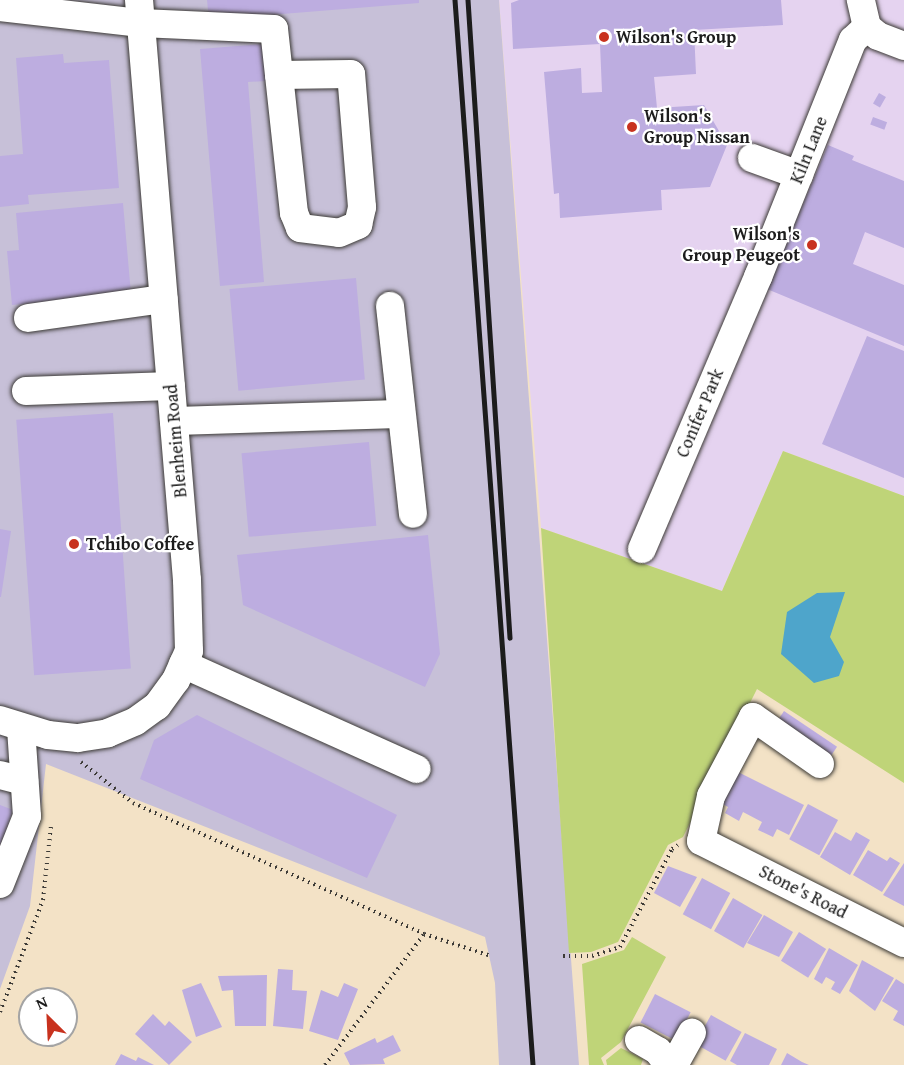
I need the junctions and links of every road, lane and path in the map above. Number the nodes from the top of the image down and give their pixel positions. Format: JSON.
{"nodes":[{"id":1,"x":861,"y":0,"type":"edge"},
{"id":2,"x":0,"y":7,"type":"edge"},
{"id":3,"x":140,"y":12,"type":"edge"},
{"id":4,"x":867,"y":27,"type":"junction"},
{"id":5,"x":904,"y":46,"type":"edge"},
{"id":6,"x":279,"y":75,"type":"junction"},
{"id":7,"x":752,"y":158,"type":"dead end"},
{"id":8,"x":799,"y":175,"type":"junction"},
{"id":9,"x":758,"y":277,"type":"joint"},
{"id":10,"x":164,"y":299,"type":"junction"},
{"id":11,"x":390,"y":306,"type":"dead end"},
{"id":12,"x":28,"y":318,"type":"dead end"},
{"id":13,"x":171,"y":386,"type":"junction"},
{"id":14,"x":26,"y":391,"type":"dead end"},
{"id":15,"x":399,"y":414,"type":"junction"},
{"id":16,"x":174,"y":421,"type":"junction"},
{"id":17,"x":413,"y":514,"type":"dead end"},
{"id":18,"x":642,"y":549,"type":"dead end"},
{"id":19,"x":183,"y":664,"type":"junction"},
{"id":20,"x":23,"y":727,"type":"edge"},
{"id":21,"x":820,"y":764,"type":"dead end"},
{"id":22,"x":417,"y":769,"type":"dead end"},
{"id":23,"x":12,"y":778,"type":"edge"},
{"id":24,"x":50,"y":821,"type":"dead end"},
{"id":25,"x":701,"y":841,"type":"junction"},
{"id":26,"x":0,"y":884,"type":"edge"},
{"id":27,"x":424,"y":934,"type":"junction"},
{"id":28,"x":904,"y":943,"type":"edge"},
{"id":29,"x":491,"y":956,"type":"dead end"},
{"id":30,"x":563,"y":956,"type":"dead end"},
{"id":31,"x":0,"y":1012,"type":"edge"},
{"id":32,"x":692,"y":1034,"type":"dead end"},
{"id":33,"x":639,"y":1040,"type":"dead end"},
{"id":34,"x":668,"y":1064,"type":"edge"},
{"id":35,"x":325,"y":1065,"type":"edge"}],
"edges":[{"from":1,"to":4,"type":"street"},
{"from":2,"to":3,"type":"street"},
{"from":3,"to":6,"type":"street"},
{"from":3,"to":10,"type":"street","name":"Blenheim Road"},
{"from":4,"to":5,"type":"street"},
{"from":4,"to":8,"type":"street","name":"Kiln Lane"},
{"from":6,"to":6,"type":"street"},
{"from":7,"to":8,"type":"street"},
{"from":8,"to":9,"type":"street","name":"Kiln Lane"},
{"from":9,"to":18,"type":"street","name":"Conifer Park"},
{"from":10,"to":12,"type":"street"},
{"from":10,"to":13,"type":"street","name":"Blenheim Road"},
{"from":11,"to":15,"type":"street"},
{"from":13,"to":14,"type":"street"},
{"from":13,"to":16,"type":"street","name":"Blenheim Road"},
{"from":15,"to":16,"type":"street"},
{"from":15,"to":17,"type":"street"},
{"from":16,"to":19,"type":"street","name":"Blenheim Road"},
{"from":19,"to":20,"type":"street","name":"Blenheim Road"},
{"from":19,"to":22,"type":"street"},
{"from":20,"to":23,"type":"street"},
{"from":20,"to":27,"type":"path"},
{"from":21,"to":25,"type":"street"},
{"from":23,"to":26,"type":"street"},
{"from":24,"to":31,"type":"path"},
{"from":25,"to":28,"type":"street","name":"Stone's Road"},
{"from":25,"to":30,"type":"path"},
{"from":27,"to":29,"type":"path"},
{"from":27,"to":35,"type":"path"},
{"from":32,"to":34,"type":"street"},
{"from":33,"to":34,"type":"street"}]}
